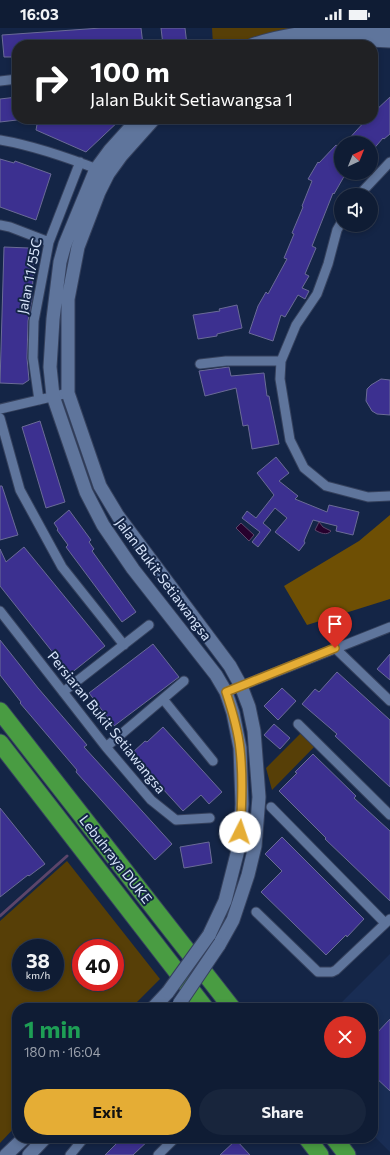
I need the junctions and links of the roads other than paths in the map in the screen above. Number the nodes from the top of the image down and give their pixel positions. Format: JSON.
{"nodes":[{"id":1,"x":390,"y":30,"type":"edge"},
{"id":2,"x":272,"y":40,"type":"edge"},
{"id":3,"x":351,"y":40,"type":"edge"},
{"id":4,"x":390,"y":41,"type":"edge"},
{"id":5,"x":12,"y":80,"type":"edge"},
{"id":6,"x":0,"y":81,"type":"edge"},
{"id":7,"x":133,"y":124,"type":"edge"},
{"id":8,"x":150,"y":124,"type":"edge"},
{"id":9,"x":0,"y":140,"type":"edge"},
{"id":10,"x":80,"y":162,"type":"junction"},
{"id":11,"x":390,"y":162,"type":"edge"},
{"id":12,"x":96,"y":169,"type":"junction"},
{"id":13,"x":108,"y":174,"type":"junction"},
{"id":14,"x":366,"y":188,"type":"edge"},
{"id":15,"x":0,"y":225,"type":"edge"},
{"id":16,"x":336,"y":232,"type":"edge"},
{"id":17,"x":49,"y":242,"type":"junction"},
{"id":18,"x":281,"y":361,"type":"junction"},
{"id":19,"x":200,"y":364,"type":"dead end"},
{"id":20,"x":68,"y":392,"type":"junction"},
{"id":21,"x":53,"y":396,"type":"junction"},
{"id":22,"x":39,"y":400,"type":"junction"},
{"id":23,"x":0,"y":409,"type":"edge"},
{"id":24,"x":0,"y":418,"type":"edge"},
{"id":25,"x":390,"y":496,"type":"edge"},
{"id":26,"x":0,"y":611,"type":"edge"},
{"id":27,"x":149,"y":625,"type":"dead end"},
{"id":28,"x":390,"y":627,"type":"edge"},
{"id":29,"x":124,"y":645,"type":"junction"},
{"id":30,"x":335,"y":648,"type":"junction"},
{"id":31,"x":184,"y":681,"type":"dead end"},
{"id":32,"x":241,"y":686,"type":"junction"},
{"id":33,"x":63,"y":692,"type":"junction"},
{"id":34,"x":226,"y":692,"type":"junction"},
{"id":35,"x":163,"y":699,"type":"junction"},
{"id":36,"x":390,"y":701,"type":"edge"},
{"id":37,"x":0,"y":711,"type":"edge"},
{"id":38,"x":298,"y":724,"type":"dead end"},
{"id":39,"x":0,"y":743,"type":"edge"},
{"id":40,"x":106,"y":747,"type":"junction"},
{"id":41,"x":212,"y":761,"type":"dead end"},
{"id":42,"x":271,"y":806,"type":"dead end"},
{"id":43,"x":390,"y":816,"type":"edge"},
{"id":44,"x":210,"y":818,"type":"dead end"},
{"id":45,"x":256,"y":912,"type":"dead end"},
{"id":46,"x":388,"y":921,"type":"edge"},
{"id":47,"x":158,"y":1003,"type":"edge"},
{"id":48,"x":179,"y":1003,"type":"edge"},
{"id":49,"x":201,"y":1003,"type":"edge"},
{"id":50,"x":228,"y":1003,"type":"edge"},
{"id":51,"x":19,"y":1143,"type":"edge"},
{"id":52,"x":40,"y":1143,"type":"edge"},
{"id":53,"x":80,"y":1143,"type":"edge"},
{"id":54,"x":170,"y":1143,"type":"edge"},
{"id":55,"x":310,"y":1143,"type":"edge"},
{"id":56,"x":338,"y":1143,"type":"edge"},
{"id":57,"x":6,"y":1155,"type":"edge"},
{"id":58,"x":28,"y":1155,"type":"edge"},
{"id":59,"x":70,"y":1155,"type":"edge"},
{"id":60,"x":158,"y":1155,"type":"edge"},
{"id":61,"x":320,"y":1155,"type":"edge"},
{"id":62,"x":347,"y":1155,"type":"edge"}],
"edges":[{"from":1,"to":2,"type":"street"},
{"from":3,"to":4,"type":"street"},
{"from":5,"to":6,"type":"street"},
{"from":7,"to":12,"type":"street","name":"Jalan Bukit Setiawangsa"},
{"from":8,"to":13,"type":"street","name":"Jalan Bukit Setiawangsa"},
{"from":9,"to":10,"type":"street"},
{"from":10,"to":12,"type":"street"},
{"from":10,"to":17,"type":"street","name":"Jalan 11/55C"},
{"from":11,"to":14,"type":"street"},
{"from":12,"to":13,"type":"street"},
{"from":12,"to":21,"type":"street","name":"Jalan Bukit Setiawangsa"},
{"from":13,"to":20,"type":"street","name":"Jalan Bukit Setiawangsa"},
{"from":15,"to":17,"type":"street"},
{"from":16,"to":18,"type":"street"},
{"from":17,"to":22,"type":"street","name":"Jalan 11/55C"},
{"from":18,"to":19,"type":"street"},
{"from":18,"to":25,"type":"street"},
{"from":20,"to":21,"type":"street"},
{"from":20,"to":32,"type":"street","name":"Jalan Bukit Setiawangsa"},
{"from":21,"to":22,"type":"street"},
{"from":21,"to":34,"type":"street","name":"Jalan Bukit Setiawangsa"},
{"from":22,"to":23,"type":"street"},
{"from":24,"to":29,"type":"street"},
{"from":26,"to":33,"type":"street","name":"Persiaran Bukit Setiawangsa"},
{"from":27,"to":29,"type":"street"},
{"from":28,"to":30,"type":"street"},
{"from":29,"to":33,"type":"street"},
{"from":30,"to":32,"type":"street"},
{"from":30,"to":36,"type":"street"},
{"from":31,"to":35,"type":"street"},
{"from":32,"to":34,"type":"street"},
{"from":32,"to":48,"type":"street","name":"Jalan Bukit Setiawangsa","bridge":true},
{"from":33,"to":40,"type":"street","name":"Persiaran Bukit Setiawangsa"},
{"from":34,"to":47,"type":"street","name":"Jalan Bukit Setiawangsa","bridge":true},
{"from":35,"to":40,"type":"street"},
{"from":35,"to":41,"type":"street"},
{"from":37,"to":50,"type":"highway","name":"Lebuhraya DUKE"},
{"from":38,"to":43,"type":"street"},
{"from":39,"to":49,"type":"highway","name":"Lebuhraya DUKE"},
{"from":40,"to":44,"type":"street","name":"Persiaran Bukit Setiawangsa"},
{"from":42,"to":46,"type":"street"},
{"from":45,"to":46,"type":"street"},
{"from":51,"to":57,"type":"street"},
{"from":52,"to":58,"type":"street"},
{"from":53,"to":59,"type":"street"},
{"from":54,"to":60,"type":"street"},
{"from":55,"to":61,"type":"highway"},
{"from":56,"to":62,"type":"highway"}]}
